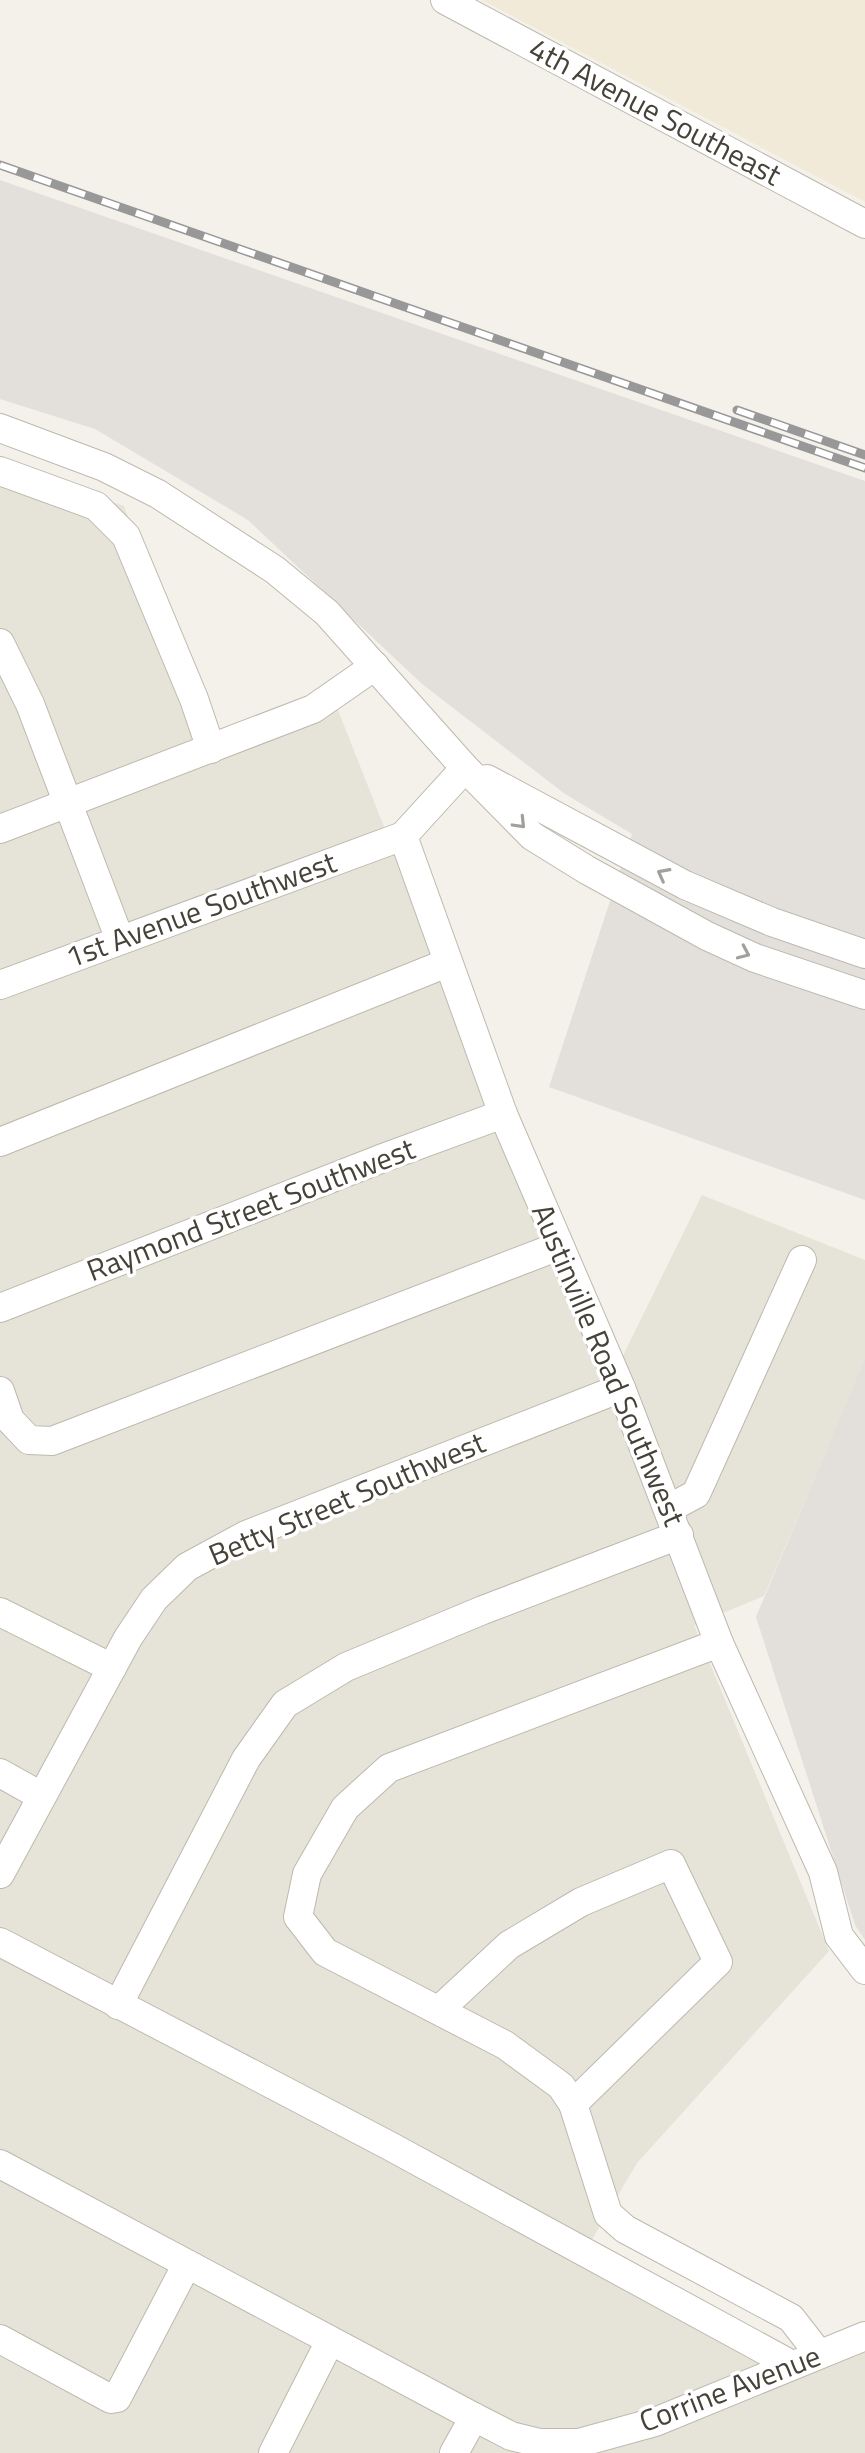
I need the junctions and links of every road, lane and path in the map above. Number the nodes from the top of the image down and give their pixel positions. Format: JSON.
{"nodes":[{"id":1,"x":445,"y":0,"type":"edge"},
{"id":2,"x":865,"y":224,"type":"edge"},
{"id":3,"x":0,"y":428,"type":"edge"},
{"id":4,"x":0,"y":471,"type":"edge"},
{"id":5,"x":0,"y":643,"type":"edge"},
{"id":6,"x":375,"y":666,"type":"junction"},
{"id":7,"x":211,"y":749,"type":"junction"},
{"id":8,"x":465,"y":768,"type":"junction"},
{"id":9,"x":69,"y":802,"type":"junction"},
{"id":10,"x":0,"y":829,"type":"edge"},
{"id":11,"x":403,"y":836,"type":"junction"},
{"id":12,"x":120,"y":940,"type":"junction"},
{"id":13,"x":865,"y":954,"type":"edge"},
{"id":14,"x":447,"y":963,"type":"junction"},
{"id":15,"x":0,"y":985,"type":"edge"},
{"id":16,"x":865,"y":995,"type":"edge"},
{"id":17,"x":503,"y":1114,"type":"junction"},
{"id":18,"x":0,"y":1142,"type":"edge"},
{"id":19,"x":559,"y":1246,"type":"junction"},
{"id":20,"x":802,"y":1260,"type":"dead end"},
{"id":21,"x":0,"y":1308,"type":"edge"},
{"id":22,"x":621,"y":1388,"type":"junction"},
{"id":23,"x":0,"y":1391,"type":"edge"},
{"id":24,"x":668,"y":1509,"type":"junction"},
{"id":25,"x":679,"y":1535,"type":"junction"},
{"id":26,"x":0,"y":1612,"type":"edge"},
{"id":27,"x":719,"y":1643,"type":"junction"},
{"id":28,"x":112,"y":1668,"type":"junction"},
{"id":29,"x":0,"y":1773,"type":"edge"},
{"id":30,"x":41,"y":1796,"type":"junction"},
{"id":31,"x":0,"y":1874,"type":"edge"},
{"id":32,"x":0,"y":1942,"type":"edge"},
{"id":33,"x":865,"y":1970,"type":"edge"},
{"id":34,"x":118,"y":2005,"type":"junction"},
{"id":35,"x":439,"y":2010,"type":"junction"},
{"id":36,"x":573,"y":2104,"type":"junction"},
{"id":37,"x":0,"y":2164,"type":"edge"},
{"id":38,"x":187,"y":2264,"type":"junction"},
{"id":39,"x":865,"y":2336,"type":"edge"},
{"id":40,"x":0,"y":2339,"type":"edge"},
{"id":41,"x":330,"y":2341,"type":"junction"},
{"id":42,"x":819,"y":2354,"type":"junction"},
{"id":43,"x":792,"y":2365,"type":"junction"},
{"id":44,"x":474,"y":2417,"type":"junction"},
{"id":45,"x":273,"y":2453,"type":"edge"},
{"id":46,"x":454,"y":2453,"type":"edge"}],
"edges":[{"from":1,"to":2,"type":"street","name":"4th Avenue Southeast"},
{"from":3,"to":6,"type":"street"},
{"from":4,"to":7,"type":"street"},
{"from":5,"to":9,"type":"street"},
{"from":6,"to":7,"type":"street"},
{"from":6,"to":8,"type":"street"},
{"from":7,"to":9,"type":"street"},
{"from":8,"to":11,"type":"street"},
{"from":13,"to":8,"type":"street","one_way":true},
{"from":8,"to":16,"type":"street","one_way":true},
{"from":9,"to":10,"type":"street"},
{"from":9,"to":12,"type":"street"},
{"from":11,"to":12,"type":"street","name":"1st Avenue Southwest"},
{"from":11,"to":14,"type":"street","name":"Austinville Road Southwest"},
{"from":12,"to":15,"type":"street","name":"1st Avenue Southwest"},
{"from":14,"to":17,"type":"street","name":"Austinville Road Southwest"},
{"from":14,"to":18,"type":"street"},
{"from":17,"to":19,"type":"street","name":"Austinville Road Southwest"},
{"from":17,"to":21,"type":"street","name":"Raymond Street Southwest"},
{"from":19,"to":22,"type":"street","name":"Austinville Road Southwest"},
{"from":19,"to":23,"type":"street"},
{"from":20,"to":24,"type":"street"},
{"from":22,"to":24,"type":"street","name":"Austinville Road Southwest"},
{"from":22,"to":28,"type":"street","name":"Betty Street Southwest"},
{"from":24,"to":25,"type":"street","name":"Austinville Road Southwest"},
{"from":25,"to":27,"type":"street","name":"Austinville Road Southwest"},
{"from":25,"to":34,"type":"street"},
{"from":26,"to":28,"type":"street"},
{"from":27,"to":33,"type":"street","name":"Austinville Road Southwest"},
{"from":27,"to":35,"type":"street"},
{"from":28,"to":30,"type":"street","name":"Betty Street Southwest"},
{"from":29,"to":30,"type":"street"},
{"from":30,"to":31,"type":"street","name":"Betty Street Southwest"},
{"from":32,"to":34,"type":"street"},
{"from":34,"to":43,"type":"street"},
{"from":35,"to":36,"type":"street"},
{"from":35,"to":36,"type":"street"},
{"from":36,"to":42,"type":"street"},
{"from":37,"to":38,"type":"street","name":"Corrine Avenue"},
{"from":38,"to":40,"type":"street"},
{"from":38,"to":41,"type":"street","name":"Corrine Avenue"},
{"from":39,"to":42,"type":"street","name":"Corrine Avenue"},
{"from":41,"to":44,"type":"street","name":"Corrine Avenue"},
{"from":41,"to":45,"type":"street"},
{"from":42,"to":43,"type":"street","name":"Corrine Avenue"},
{"from":43,"to":44,"type":"street","name":"Corrine Avenue"},
{"from":44,"to":46,"type":"street"}]}
